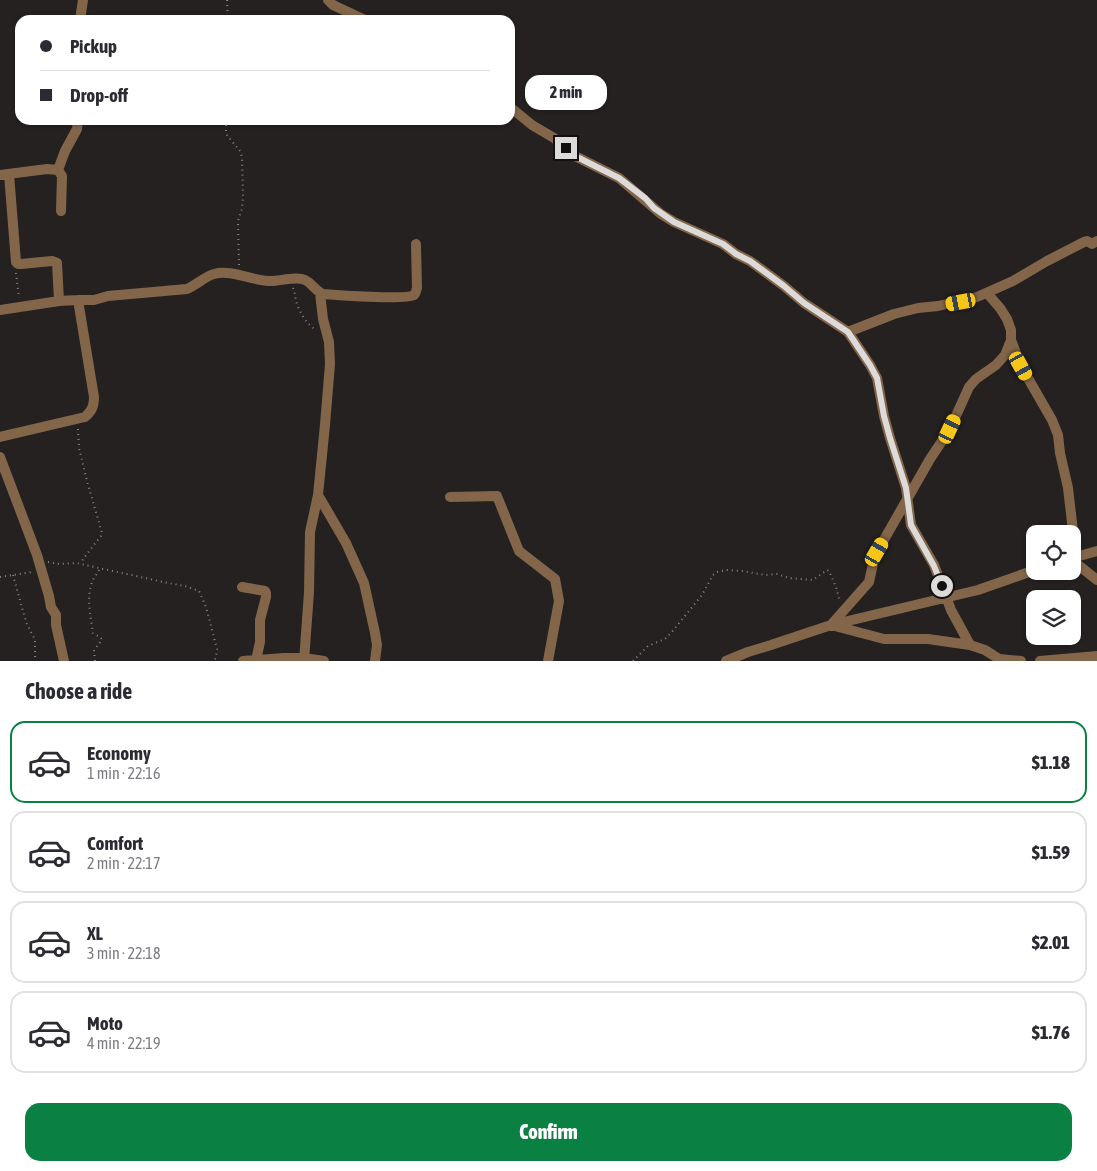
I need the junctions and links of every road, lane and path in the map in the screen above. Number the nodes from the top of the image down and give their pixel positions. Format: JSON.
{"nodes":[{"id":1,"x":83,"y":0,"type":"edge"},
{"id":2,"x":227,"y":0,"type":"edge"},
{"id":3,"x":328,"y":0,"type":"edge"},
{"id":4,"x":81,"y":15,"type":"edge"},
{"id":5,"x":228,"y":15,"type":"edge"},
{"id":6,"x":354,"y":15,"type":"edge"},
{"id":7,"x":515,"y":111,"type":"edge"},
{"id":8,"x":77,"y":125,"type":"edge"},
{"id":9,"x":226,"y":125,"type":"edge"},
{"id":10,"x":58,"y":170,"type":"junction"},
{"id":11,"x":4,"y":175,"type":"edge"},
{"id":12,"x":61,"y":211,"type":"dead end"},
{"id":13,"x":1097,"y":241,"type":"edge"},
{"id":14,"x":416,"y":244,"type":"dead end"},
{"id":15,"x":16,"y":262,"type":"junction"},
{"id":16,"x":239,"y":275,"type":"junction"},
{"id":17,"x":289,"y":279,"type":"junction"},
{"id":18,"x":320,"y":293,"type":"junction"},
{"id":19,"x":987,"y":293,"type":"junction"},
{"id":20,"x":78,"y":300,"type":"junction"},
{"id":21,"x":59,"y":301,"type":"junction"},
{"id":22,"x":14,"y":308,"type":"junction"},
{"id":23,"x":0,"y":310,"type":"edge"},
{"id":24,"x":327,"y":332,"type":"junction"},
{"id":25,"x":848,"y":332,"type":"junction"},
{"id":26,"x":1011,"y":340,"type":"junction"},
{"id":27,"x":77,"y":419,"type":"junction"},
{"id":28,"x":0,"y":436,"type":"edge"},
{"id":29,"x":0,"y":456,"type":"edge"},
{"id":30,"x":318,"y":495,"type":"junction"},
{"id":31,"x":450,"y":497,"type":"dead end"},
{"id":32,"x":907,"y":500,"type":"junction"},
{"id":33,"x":1071,"y":525,"type":"edge"},
{"id":34,"x":1097,"y":551,"type":"edge"},
{"id":35,"x":1081,"y":556,"type":"edge"},
{"id":36,"x":39,"y":564,"type":"junction"},
{"id":37,"x":81,"y":564,"type":"junction"},
{"id":38,"x":1081,"y":565,"type":"edge"},
{"id":39,"x":100,"y":568,"type":"junction"},
{"id":40,"x":1026,"y":573,"type":"edge"},
{"id":41,"x":13,"y":575,"type":"junction"},
{"id":42,"x":0,"y":577,"type":"edge"},
{"id":43,"x":1097,"y":580,"type":"edge"},
{"id":44,"x":242,"y":587,"type":"dead end"},
{"id":45,"x":946,"y":598,"type":"junction"},
{"id":46,"x":840,"y":614,"type":"junction"},
{"id":47,"x":831,"y":625,"type":"junction"},
{"id":48,"x":970,"y":645,"type":"junction"},
{"id":49,"x":1097,"y":656,"type":"edge"},
{"id":50,"x":256,"y":660,"type":"edge"},
{"id":51,"x":304,"y":660,"type":"edge"},
{"id":52,"x":999,"y":660,"type":"edge"},
{"id":53,"x":35,"y":661,"type":"edge"},
{"id":54,"x":64,"y":661,"type":"edge"},
{"id":55,"x":95,"y":661,"type":"edge"},
{"id":56,"x":213,"y":661,"type":"edge"},
{"id":57,"x":243,"y":661,"type":"edge"},
{"id":58,"x":324,"y":661,"type":"edge"},
{"id":59,"x":375,"y":661,"type":"edge"},
{"id":60,"x":548,"y":661,"type":"edge"},
{"id":61,"x":632,"y":661,"type":"edge"},
{"id":62,"x":726,"y":661,"type":"edge"},
{"id":63,"x":1021,"y":661,"type":"edge"},
{"id":64,"x":1040,"y":661,"type":"edge"}],
"edges":[{"from":1,"to":4,"type":"street"},
{"from":2,"to":5,"type":"path"},
{"from":3,"to":6,"type":"street"},
{"from":7,"to":25,"type":"street"},
{"from":8,"to":10,"type":"street"},
{"from":9,"to":16,"type":"path"},
{"from":10,"to":11,"type":"street"},
{"from":10,"to":12,"type":"street"},
{"from":11,"to":15,"type":"street"},
{"from":13,"to":19,"type":"street"},
{"from":14,"to":18,"type":"street"},
{"from":15,"to":21,"type":"street"},
{"from":15,"to":22,"type":"path"},
{"from":16,"to":17,"type":"street"},
{"from":16,"to":20,"type":"street"},
{"from":17,"to":18,"type":"street"},
{"from":17,"to":24,"type":"path"},
{"from":18,"to":24,"type":"street"},
{"from":19,"to":25,"type":"street"},
{"from":19,"to":26,"type":"street"},
{"from":20,"to":21,"type":"street"},
{"from":20,"to":27,"type":"street"},
{"from":21,"to":22,"type":"street"},
{"from":22,"to":23,"type":"street"},
{"from":24,"to":30,"type":"street"},
{"from":25,"to":32,"type":"street"},
{"from":26,"to":32,"type":"street"},
{"from":26,"to":33,"type":"street"},
{"from":27,"to":28,"type":"street"},
{"from":27,"to":37,"type":"path"},
{"from":29,"to":36,"type":"street"},
{"from":30,"to":51,"type":"street"},
{"from":30,"to":59,"type":"street"},
{"from":31,"to":60,"type":"street"},
{"from":32,"to":45,"type":"street"},
{"from":32,"to":46,"type":"street"},
{"from":34,"to":35,"type":"street"},
{"from":36,"to":37,"type":"path"},
{"from":36,"to":41,"type":"path"},
{"from":36,"to":54,"type":"street"},
{"from":37,"to":39,"type":"path"},
{"from":38,"to":43,"type":"street"},
{"from":39,"to":55,"type":"path"},
{"from":39,"to":56,"type":"path"},
{"from":40,"to":45,"type":"street"},
{"from":41,"to":42,"type":"path"},
{"from":41,"to":53,"type":"path"},
{"from":44,"to":50,"type":"street"},
{"from":45,"to":47,"type":"street"},
{"from":45,"to":48,"type":"street"},
{"from":46,"to":47,"type":"street"},
{"from":46,"to":61,"type":"path"},
{"from":47,"to":48,"type":"street"},
{"from":47,"to":62,"type":"street"},
{"from":48,"to":52,"type":"street"},
{"from":49,"to":64,"type":"street"},
{"from":50,"to":51,"type":"street"},
{"from":50,"to":57,"type":"street"},
{"from":51,"to":58,"type":"street"},
{"from":52,"to":63,"type":"street"}]}
